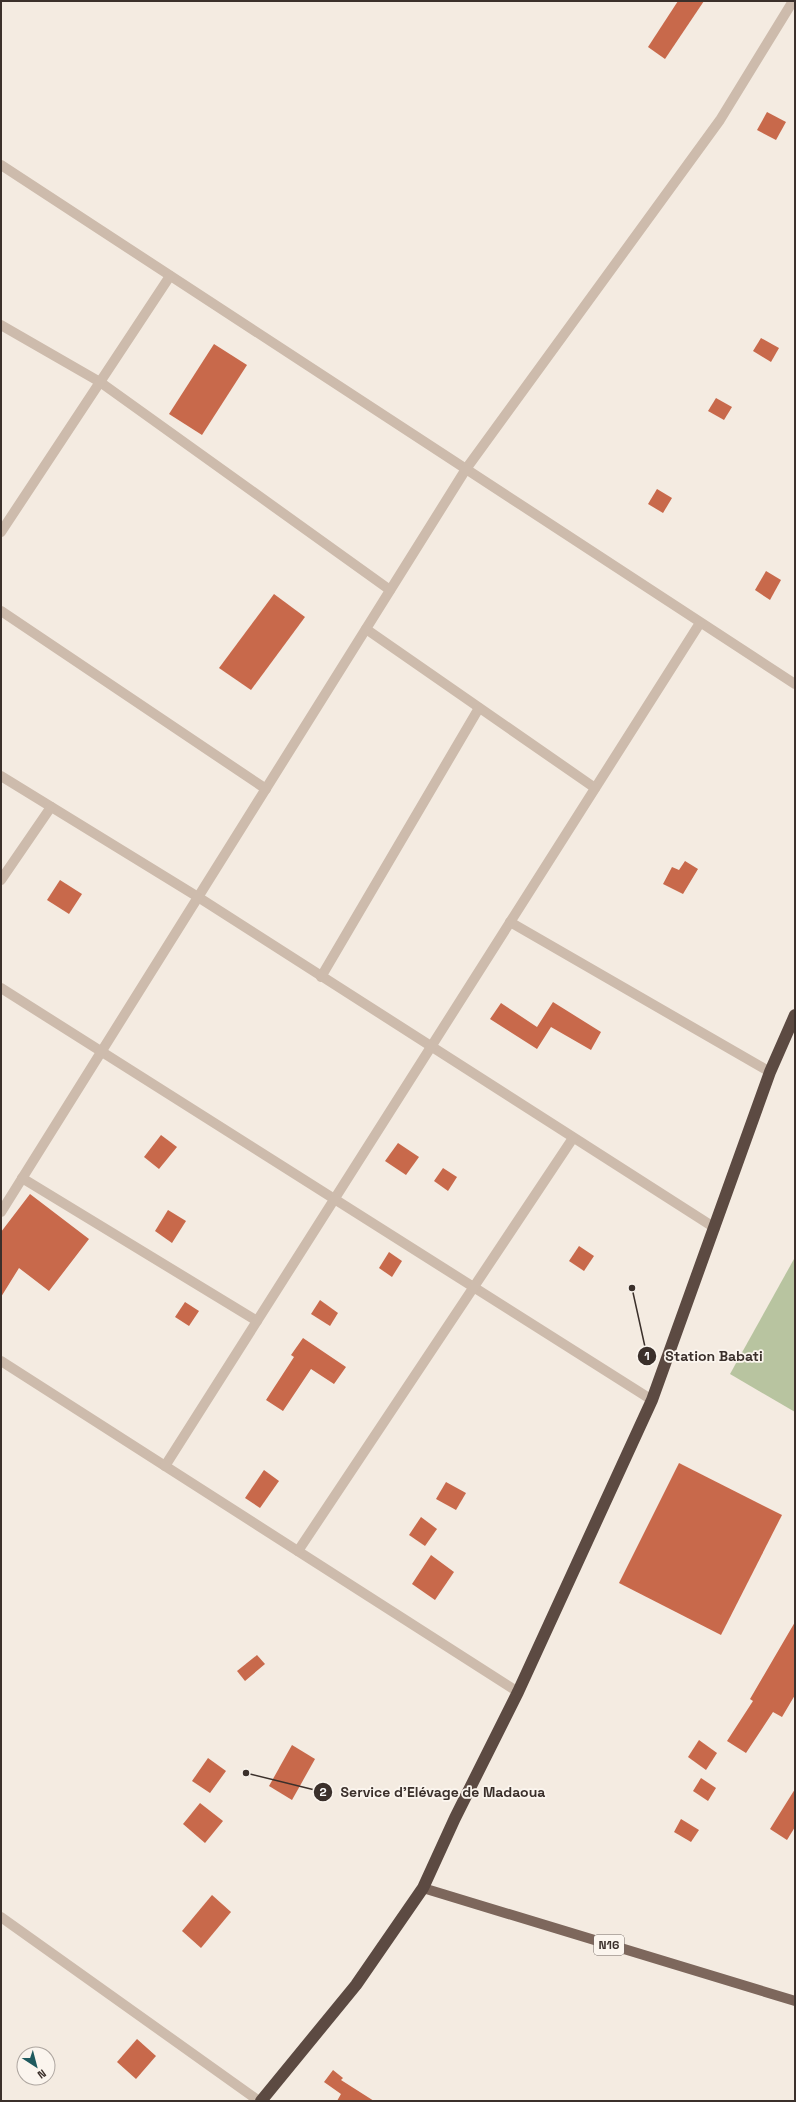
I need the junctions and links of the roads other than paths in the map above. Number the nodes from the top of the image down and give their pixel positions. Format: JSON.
{"nodes":[{"id":1,"x":793,"y":1,"type":"edge"},
{"id":2,"x":1,"y":165,"type":"edge"},
{"id":3,"x":170,"y":276,"type":"junction"},
{"id":4,"x":2,"y":327,"type":"edge"},
{"id":5,"x":100,"y":382,"type":"junction"},
{"id":6,"x":466,"y":470,"type":"junction"},
{"id":7,"x":1,"y":532,"type":"edge"},
{"id":8,"x":390,"y":590,"type":"junction"},
{"id":9,"x":1,"y":611,"type":"edge"},
{"id":10,"x":700,"y":623,"type":"junction"},
{"id":11,"x":366,"y":629,"type":"junction"},
{"id":12,"x":795,"y":684,"type":"edge"},
{"id":13,"x":479,"y":708,"type":"junction"},
{"id":14,"x":1,"y":776,"type":"edge"},
{"id":15,"x":595,"y":788,"type":"junction"},
{"id":16,"x":266,"y":789,"type":"junction"},
{"id":17,"x":51,"y":807,"type":"junction"},
{"id":18,"x":1,"y":880,"type":"edge"},
{"id":19,"x":198,"y":897,"type":"junction"},
{"id":20,"x":510,"y":922,"type":"junction"},
{"id":21,"x":321,"y":977,"type":"junction"},
{"id":22,"x":1,"y":988,"type":"edge"},
{"id":23,"x":795,"y":1015,"type":"edge"},
{"id":24,"x":431,"y":1047,"type":"junction"},
{"id":25,"x":101,"y":1052,"type":"junction"},
{"id":26,"x":770,"y":1072,"type":"junction"},
{"id":27,"x":573,"y":1138,"type":"junction"},
{"id":28,"x":22,"y":1178,"type":"junction"},
{"id":29,"x":334,"y":1199,"type":"junction"},
{"id":30,"x":1,"y":1212,"type":"edge"},
{"id":31,"x":715,"y":1228,"type":"junction"},
{"id":32,"x":473,"y":1288,"type":"junction"},
{"id":33,"x":257,"y":1321,"type":"junction"},
{"id":34,"x":1,"y":1361,"type":"edge"},
{"id":35,"x":652,"y":1400,"type":"junction"},
{"id":36,"x":165,"y":1466,"type":"junction"},
{"id":37,"x":298,"y":1551,"type":"junction"},
{"id":38,"x":518,"y":1692,"type":"junction"},
{"id":39,"x":423,"y":1888,"type":"junction"},
{"id":40,"x":1,"y":1917,"type":"edge"},
{"id":41,"x":795,"y":2001,"type":"edge"},
{"id":42,"x":260,"y":2101,"type":"edge"}],
"edges":[{"from":1,"to":6,"type":"street"},
{"from":2,"to":3,"type":"street"},
{"from":3,"to":5,"type":"street"},
{"from":3,"to":6,"type":"street"},
{"from":4,"to":5,"type":"street"},
{"from":5,"to":7,"type":"street"},
{"from":5,"to":8,"type":"street"},
{"from":6,"to":8,"type":"street"},
{"from":6,"to":10,"type":"street"},
{"from":8,"to":11,"type":"street"},
{"from":9,"to":16,"type":"street"},
{"from":10,"to":12,"type":"street"},
{"from":10,"to":15,"type":"street"},
{"from":11,"to":13,"type":"street"},
{"from":11,"to":16,"type":"street"},
{"from":13,"to":15,"type":"street"},
{"from":13,"to":21,"type":"street"},
{"from":14,"to":17,"type":"street"},
{"from":15,"to":20,"type":"street"},
{"from":16,"to":19,"type":"street"},
{"from":17,"to":18,"type":"street"},
{"from":17,"to":19,"type":"street"},
{"from":19,"to":21,"type":"street"},
{"from":19,"to":25,"type":"street"},
{"from":20,"to":24,"type":"street"},
{"from":20,"to":26,"type":"street"},
{"from":21,"to":24,"type":"street"},
{"from":22,"to":25,"type":"street"},
{"from":23,"to":26,"type":"highway"},
{"from":24,"to":27,"type":"street"},
{"from":24,"to":29,"type":"street"},
{"from":25,"to":28,"type":"street"},
{"from":25,"to":29,"type":"street"},
{"from":26,"to":31,"type":"highway"},
{"from":27,"to":31,"type":"street"},
{"from":27,"to":32,"type":"street"},
{"from":28,"to":30,"type":"street"},
{"from":28,"to":33,"type":"street"},
{"from":29,"to":32,"type":"street"},
{"from":29,"to":33,"type":"street"},
{"from":31,"to":35,"type":"highway"},
{"from":32,"to":35,"type":"street"},
{"from":32,"to":37,"type":"street"},
{"from":33,"to":36,"type":"street"},
{"from":34,"to":36,"type":"street"},
{"from":35,"to":38,"type":"highway"},
{"from":36,"to":37,"type":"street"},
{"from":37,"to":38,"type":"street"},
{"from":38,"to":39,"type":"highway"},
{"from":39,"to":41,"type":"main road","number":"N16"},
{"from":39,"to":42,"type":"highway"},
{"from":40,"to":42,"type":"street"}]}
